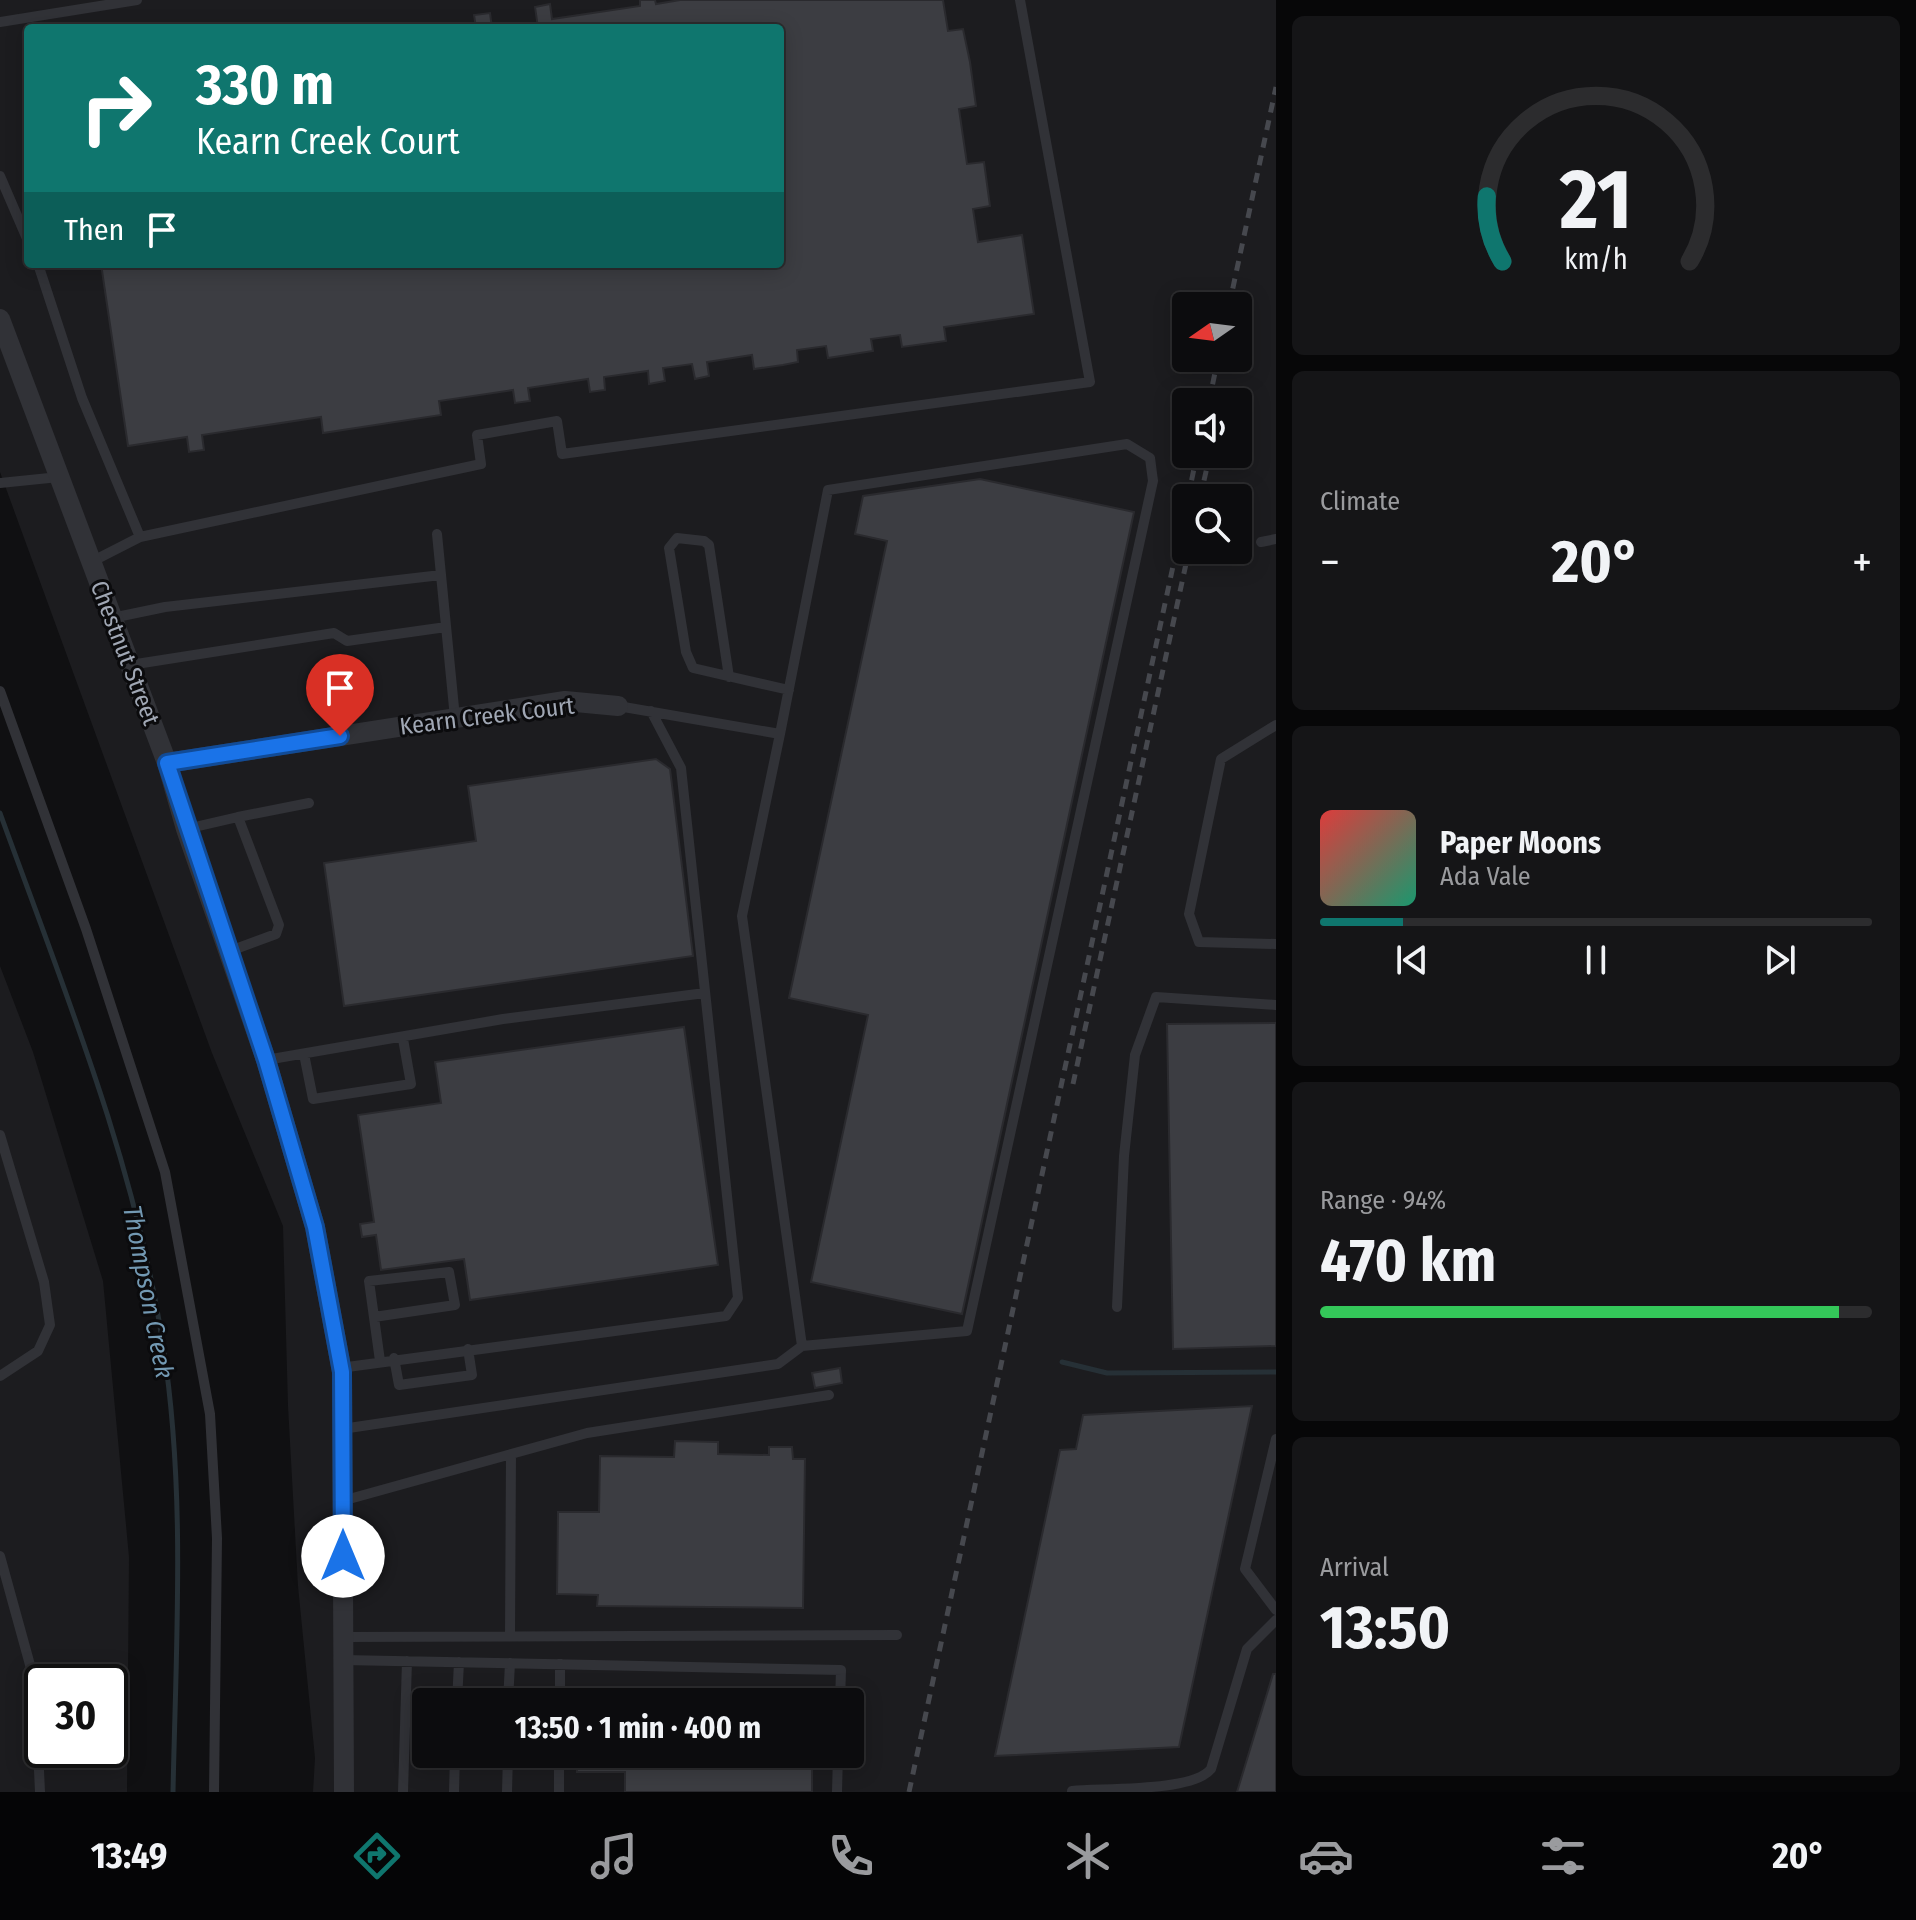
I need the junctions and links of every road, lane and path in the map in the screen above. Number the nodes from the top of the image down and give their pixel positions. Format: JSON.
{"nodes":[{"id":1,"x":137,"y":0,"type":"edge"},
{"id":2,"x":1020,"y":0,"type":"edge"},
{"id":3,"x":0,"y":22,"type":"edge"},
{"id":4,"x":0,"y":176,"type":"edge"},
{"id":5,"x":24,"y":232,"type":"edge"},
{"id":6,"x":39,"y":268,"type":"edge"},
{"id":7,"x":0,"y":319,"type":"edge"},
{"id":8,"x":59,"y":477,"type":"junction"},
{"id":9,"x":0,"y":483,"type":"edge"},
{"id":10,"x":437,"y":534,"type":"dead end"},
{"id":11,"x":140,"y":537,"type":"junction"},
{"id":12,"x":1276,"y":539,"type":"edge"},
{"id":13,"x":1261,"y":542,"type":"dead end"},
{"id":14,"x":91,"y":562,"type":"junction"},
{"id":15,"x":441,"y":575,"type":"junction"},
{"id":16,"x":112,"y":618,"type":"junction"},
{"id":17,"x":446,"y":627,"type":"junction"},
{"id":18,"x":130,"y":665,"type":"junction"},
{"id":19,"x":729,"y":677,"type":"junction"},
{"id":20,"x":789,"y":690,"type":"junction"},
{"id":21,"x":0,"y":691,"type":"edge"},
{"id":22,"x":618,"y":706,"type":"joint"},
{"id":23,"x":651,"y":711,"type":"junction"},
{"id":24,"x":455,"y":718,"type":"junction"},
{"id":25,"x":1276,"y":725,"type":"edge"},
{"id":26,"x":780,"y":734,"type":"junction"},
{"id":27,"x":167,"y":763,"type":"junction"},
{"id":28,"x":309,"y":803,"type":"dead end"},
{"id":29,"x":238,"y":817,"type":"junction"},
{"id":30,"x":186,"y":829,"type":"junction"},
{"id":31,"x":1276,"y":944,"type":"edge"},
{"id":32,"x":230,"y":951,"type":"junction"},
{"id":33,"x":705,"y":993,"type":"junction"},
{"id":34,"x":1276,"y":1005,"type":"edge"},
{"id":35,"x":403,"y":1039,"type":"junction"},
{"id":36,"x":304,"y":1054,"type":"junction"},
{"id":37,"x":266,"y":1060,"type":"junction"},
{"id":38,"x":0,"y":1135,"type":"edge"},
{"id":39,"x":1117,"y":1307,"type":"dead end"},
{"id":40,"x":374,"y":1317,"type":"junction"},
{"id":41,"x":802,"y":1346,"type":"junction"},
{"id":42,"x":468,"y":1349,"type":"junction"},
{"id":43,"x":394,"y":1358,"type":"junction"},
{"id":44,"x":380,"y":1361,"type":"junction"},
{"id":45,"x":340,"y":1368,"type":"junction"},
{"id":46,"x":0,"y":1376,"type":"edge"},
{"id":47,"x":829,"y":1395,"type":"dead end"},
{"id":48,"x":342,"y":1429,"type":"junction"},
{"id":49,"x":1276,"y":1439,"type":"edge"},
{"id":50,"x":511,"y":1454,"type":"junction"},
{"id":51,"x":342,"y":1501,"type":"junction"},
{"id":52,"x":0,"y":1556,"type":"edge"},
{"id":53,"x":1276,"y":1610,"type":"edge"},
{"id":54,"x":1276,"y":1620,"type":"edge"},
{"id":55,"x":897,"y":1635,"type":"dead end"},
{"id":56,"x":510,"y":1636,"type":"junction"},
{"id":57,"x":343,"y":1637,"type":"junction"},
{"id":58,"x":343,"y":1660,"type":"junction"},
{"id":59,"x":407,"y":1661,"type":"junction"},
{"id":60,"x":459,"y":1662,"type":"junction"},
{"id":61,"x":510,"y":1663,"type":"junction"},
{"id":62,"x":560,"y":1664,"type":"junction"},
{"id":63,"x":458,"y":1688,"type":"edge"},
{"id":64,"x":509,"y":1688,"type":"edge"},
{"id":65,"x":560,"y":1688,"type":"edge"},
{"id":66,"x":840,"y":1688,"type":"edge"},
{"id":67,"x":455,"y":1768,"type":"edge"},
{"id":68,"x":508,"y":1768,"type":"edge"},
{"id":69,"x":559,"y":1768,"type":"edge"},
{"id":70,"x":838,"y":1768,"type":"edge"},
{"id":71,"x":1072,"y":1791,"type":"edge"},
{"id":72,"x":40,"y":1792,"type":"edge"},
{"id":73,"x":214,"y":1792,"type":"edge"},
{"id":74,"x":344,"y":1792,"type":"edge"},
{"id":75,"x":403,"y":1792,"type":"edge"},
{"id":76,"x":454,"y":1792,"type":"edge"},
{"id":77,"x":507,"y":1792,"type":"edge"},
{"id":78,"x":559,"y":1792,"type":"edge"},
{"id":79,"x":837,"y":1792,"type":"edge"}],
"edges":[{"from":1,"to":3,"type":"lane"},
{"from":2,"to":11,"type":"lane"},
{"from":4,"to":5,"type":"lane"},
{"from":6,"to":11,"type":"lane"},
{"from":7,"to":8,"type":"street","name":"Chestnut Street"},
{"from":8,"to":9,"type":"lane"},
{"from":8,"to":14,"type":"street","name":"Chestnut Street"},
{"from":10,"to":15,"type":"lane"},
{"from":11,"to":14,"type":"lane"},
{"from":12,"to":13,"type":"lane"},
{"from":14,"to":16,"type":"street","name":"Chestnut Street"},
{"from":15,"to":16,"type":"lane"},
{"from":15,"to":17,"type":"lane"},
{"from":16,"to":18,"type":"street","name":"Chestnut Street"},
{"from":17,"to":18,"type":"lane"},
{"from":17,"to":24,"type":"lane"},
{"from":18,"to":27,"type":"street","name":"Chestnut Street"},
{"from":19,"to":19,"type":"lane"},
{"from":19,"to":20,"type":"lane"},
{"from":20,"to":26,"type":"lane"},
{"from":20,"to":41,"type":"lane"},
{"from":21,"to":73,"type":"lane"},
{"from":22,"to":23,"type":"lane"},
{"from":22,"to":24,"type":"street","name":"Kearn Creek Court"},
{"from":23,"to":26,"type":"lane"},
{"from":23,"to":33,"type":"lane"},
{"from":24,"to":27,"type":"street","name":"Kearn Creek Court"},
{"from":25,"to":31,"type":"lane"},
{"from":26,"to":41,"type":"lane"},
{"from":27,"to":30,"type":"street","name":"Chestnut Street"},
{"from":28,"to":29,"type":"lane"},
{"from":29,"to":30,"type":"lane"},
{"from":29,"to":32,"type":"lane"},
{"from":30,"to":32,"type":"street","name":"Chestnut Street"},
{"from":32,"to":37,"type":"street","name":"Chestnut Street"},
{"from":33,"to":35,"type":"lane"},
{"from":33,"to":42,"type":"lane"},
{"from":34,"to":39,"type":"lane"},
{"from":35,"to":36,"type":"lane"},
{"from":35,"to":36,"type":"lane"},
{"from":36,"to":37,"type":"lane"},
{"from":37,"to":45,"type":"street","name":"Chestnut Street"},
{"from":38,"to":46,"type":"lane"},
{"from":40,"to":40,"type":"lane"},
{"from":40,"to":44,"type":"lane"},
{"from":41,"to":48,"type":"lane"},
{"from":42,"to":43,"type":"lane"},
{"from":42,"to":43,"type":"lane"},
{"from":43,"to":44,"type":"lane"},
{"from":44,"to":45,"type":"lane"},
{"from":45,"to":48,"type":"street","name":"Chestnut Street"},
{"from":47,"to":50,"type":"lane"},
{"from":48,"to":51,"type":"street","name":"Chestnut Street"},
{"from":49,"to":53,"type":"lane"},
{"from":50,"to":51,"type":"lane"},
{"from":50,"to":56,"type":"lane"},
{"from":51,"to":57,"type":"street","name":"Chestnut Street"},
{"from":52,"to":72,"type":"lane"},
{"from":54,"to":71,"type":"lane"},
{"from":55,"to":56,"type":"lane"},
{"from":56,"to":57,"type":"lane"},
{"from":57,"to":58,"type":"street","name":"Chestnut Street"},
{"from":58,"to":59,"type":"lane"},
{"from":58,"to":74,"type":"street","name":"Chestnut Street"},
{"from":59,"to":60,"type":"lane"},
{"from":59,"to":75,"type":"lane"},
{"from":60,"to":61,"type":"lane"},
{"from":60,"to":63,"type":"lane"},
{"from":61,"to":62,"type":"lane"},
{"from":61,"to":64,"type":"lane"},
{"from":62,"to":65,"type":"lane"},
{"from":62,"to":66,"type":"lane"},
{"from":67,"to":76,"type":"lane"},
{"from":68,"to":77,"type":"lane"},
{"from":69,"to":78,"type":"lane"},
{"from":70,"to":79,"type":"lane"}]}
